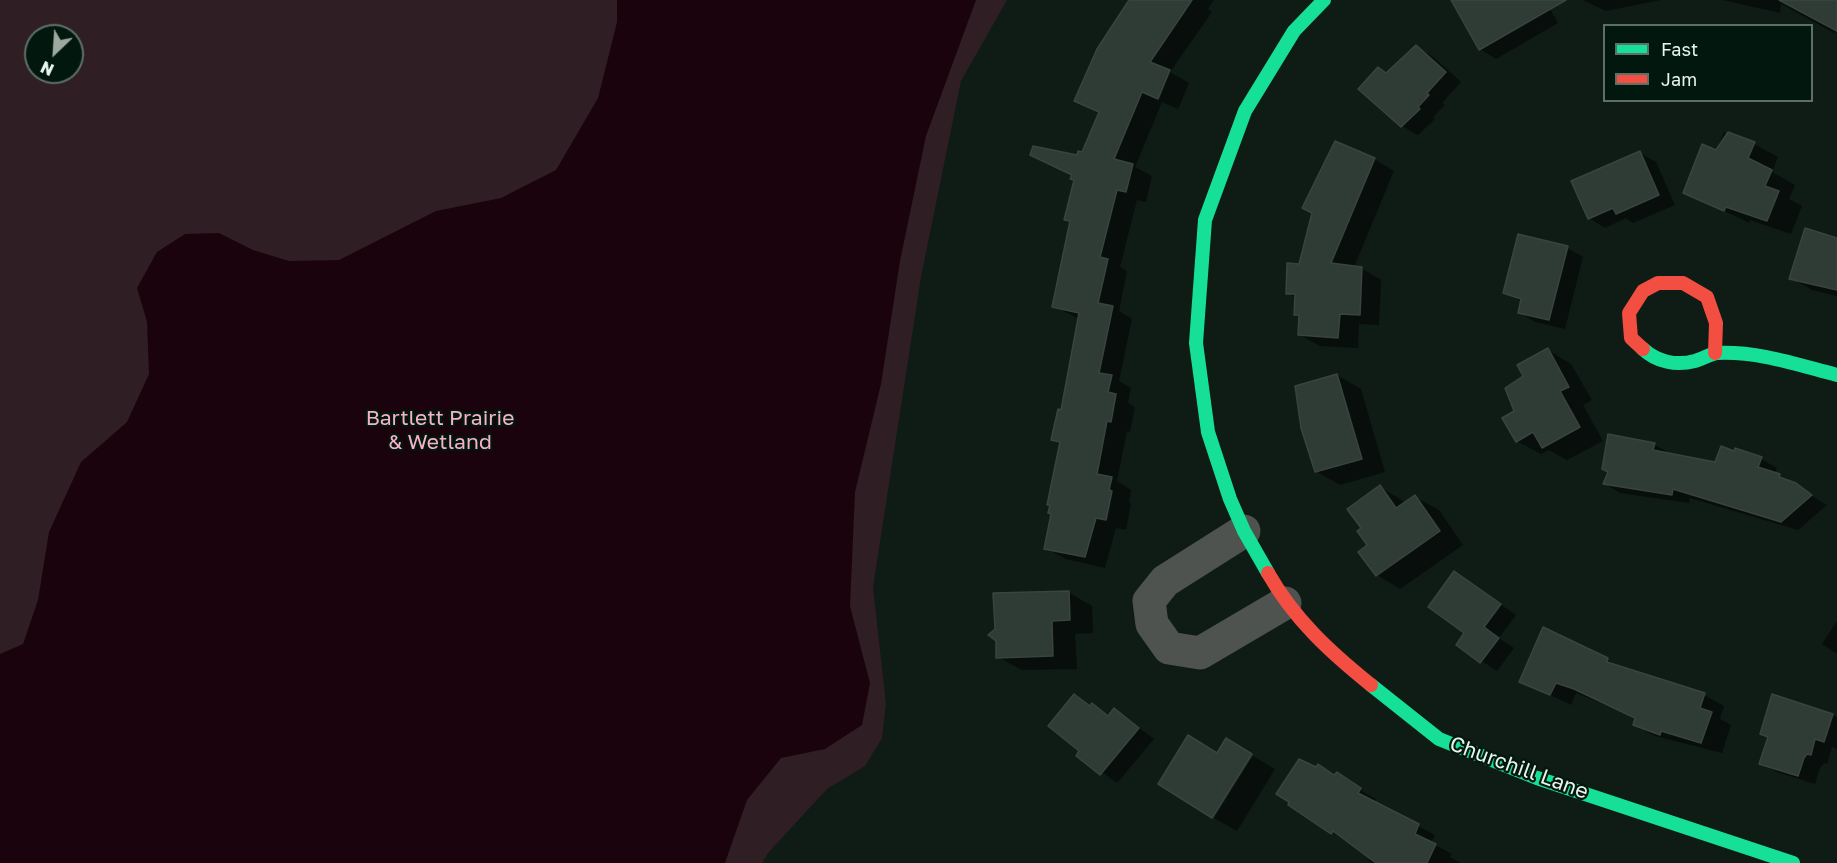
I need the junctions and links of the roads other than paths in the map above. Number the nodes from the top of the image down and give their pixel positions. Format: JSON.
{"nodes":[{"id":1,"x":1324,"y":0,"type":"edge"},
{"id":2,"x":1715,"y":353,"type":"junction"},
{"id":3,"x":1837,"y":375,"type":"edge"},
{"id":4,"x":1244,"y":531,"type":"junction"},
{"id":5,"x":1286,"y":603,"type":"junction"},
{"id":6,"x":1794,"y":863,"type":"edge"}],
"edges":[{"from":1,"to":4,"type":"street","name":"Churchill Lane"},
{"from":2,"to":2,"type":"street"},
{"from":2,"to":3,"type":"street"},
{"from":4,"to":5,"type":"street","name":"Churchill Lane"},
{"from":4,"to":5,"type":"street"},
{"from":5,"to":6,"type":"street","name":"Churchill Lane"}]}
